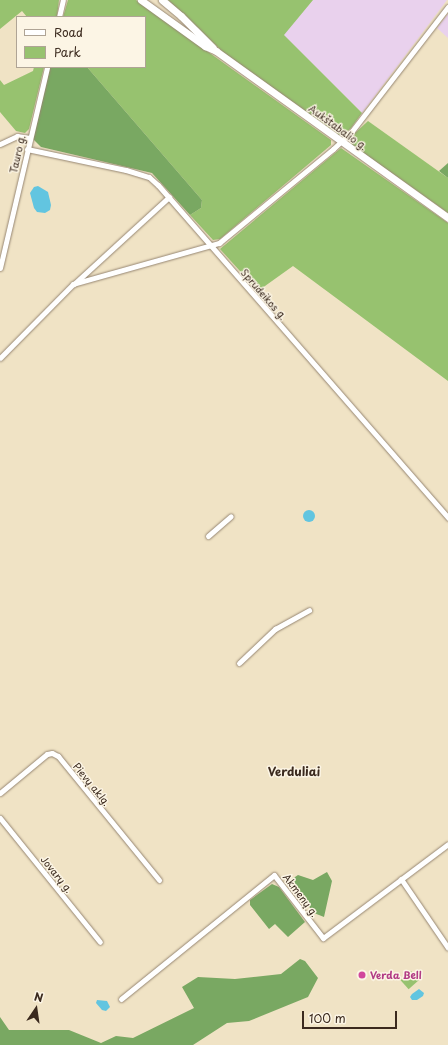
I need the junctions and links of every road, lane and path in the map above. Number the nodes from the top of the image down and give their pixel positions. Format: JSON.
{"nodes":[{"id":1,"x":63,"y":0,"type":"edge"},
{"id":2,"x":141,"y":0,"type":"edge"},
{"id":3,"x":162,"y":0,"type":"edge"},
{"id":4,"x":448,"y":7,"type":"edge"},
{"id":5,"x":59,"y":16,"type":"edge"},
{"id":6,"x":216,"y":51,"type":"junction"},
{"id":7,"x":47,"y":68,"type":"edge"},
{"id":8,"x":30,"y":138,"type":"junction"},
{"id":9,"x":342,"y":142,"type":"junction"},
{"id":10,"x":0,"y":144,"type":"edge"},
{"id":11,"x":27,"y":149,"type":"junction"},
{"id":12,"x":169,"y":197,"type":"junction"},
{"id":13,"x":448,"y":218,"type":"edge"},
{"id":14,"x":210,"y":246,"type":"junction"},
{"id":15,"x":0,"y":268,"type":"edge"},
{"id":16,"x":73,"y":284,"type":"junction"},
{"id":17,"x":0,"y":358,"type":"edge"},
{"id":18,"x":231,"y":516,"type":"dead end"},
{"id":19,"x":448,"y":518,"type":"edge"},
{"id":20,"x":208,"y":536,"type":"dead end"},
{"id":21,"x":309,"y":610,"type":"dead end"},
{"id":22,"x":239,"y":663,"type":"dead end"},
{"id":23,"x":0,"y":793,"type":"edge"},
{"id":24,"x":0,"y":818,"type":"edge"},
{"id":25,"x":448,"y":844,"type":"edge"},
{"id":26,"x":401,"y":879,"type":"junction"},
{"id":27,"x":159,"y":880,"type":"dead end"},
{"id":28,"x":100,"y":942,"type":"dead end"},
{"id":29,"x":448,"y":948,"type":"edge"},
{"id":30,"x":122,"y":999,"type":"dead end"}],
"edges":[{"from":1,"to":5,"type":"street"},
{"from":2,"to":6,"type":"main road","name":"Aukštabalio g."},
{"from":3,"to":6,"type":"main road","name":"Aukštabalio g."},
{"from":4,"to":9,"type":"street"},
{"from":6,"to":9,"type":"main road","name":"Aukštabalio g."},
{"from":7,"to":8,"type":"street","name":"Tauro g."},
{"from":8,"to":10,"type":"street"},
{"from":8,"to":11,"type":"street","name":"Tauro g."},
{"from":9,"to":13,"type":"main road","name":"Aukštabalio g."},
{"from":9,"to":14,"type":"street"},
{"from":11,"to":12,"type":"street","name":"Sprudeikos g."},
{"from":11,"to":15,"type":"street","name":"Tauro g."},
{"from":12,"to":14,"type":"street","name":"Sprudeikos g."},
{"from":12,"to":16,"type":"street"},
{"from":14,"to":16,"type":"street"},
{"from":14,"to":19,"type":"street","name":"Sprudeikos g."},
{"from":16,"to":17,"type":"street"},
{"from":18,"to":20,"type":"street"},
{"from":21,"to":22,"type":"street"},
{"from":23,"to":27,"type":"street","name":"Pievų aklg."},
{"from":24,"to":28,"type":"street","name":"Jovarų g."},
{"from":25,"to":26,"type":"street","name":"Akmenų g."},
{"from":26,"to":29,"type":"street"},
{"from":26,"to":30,"type":"street","name":"Akmenų g."}]}
